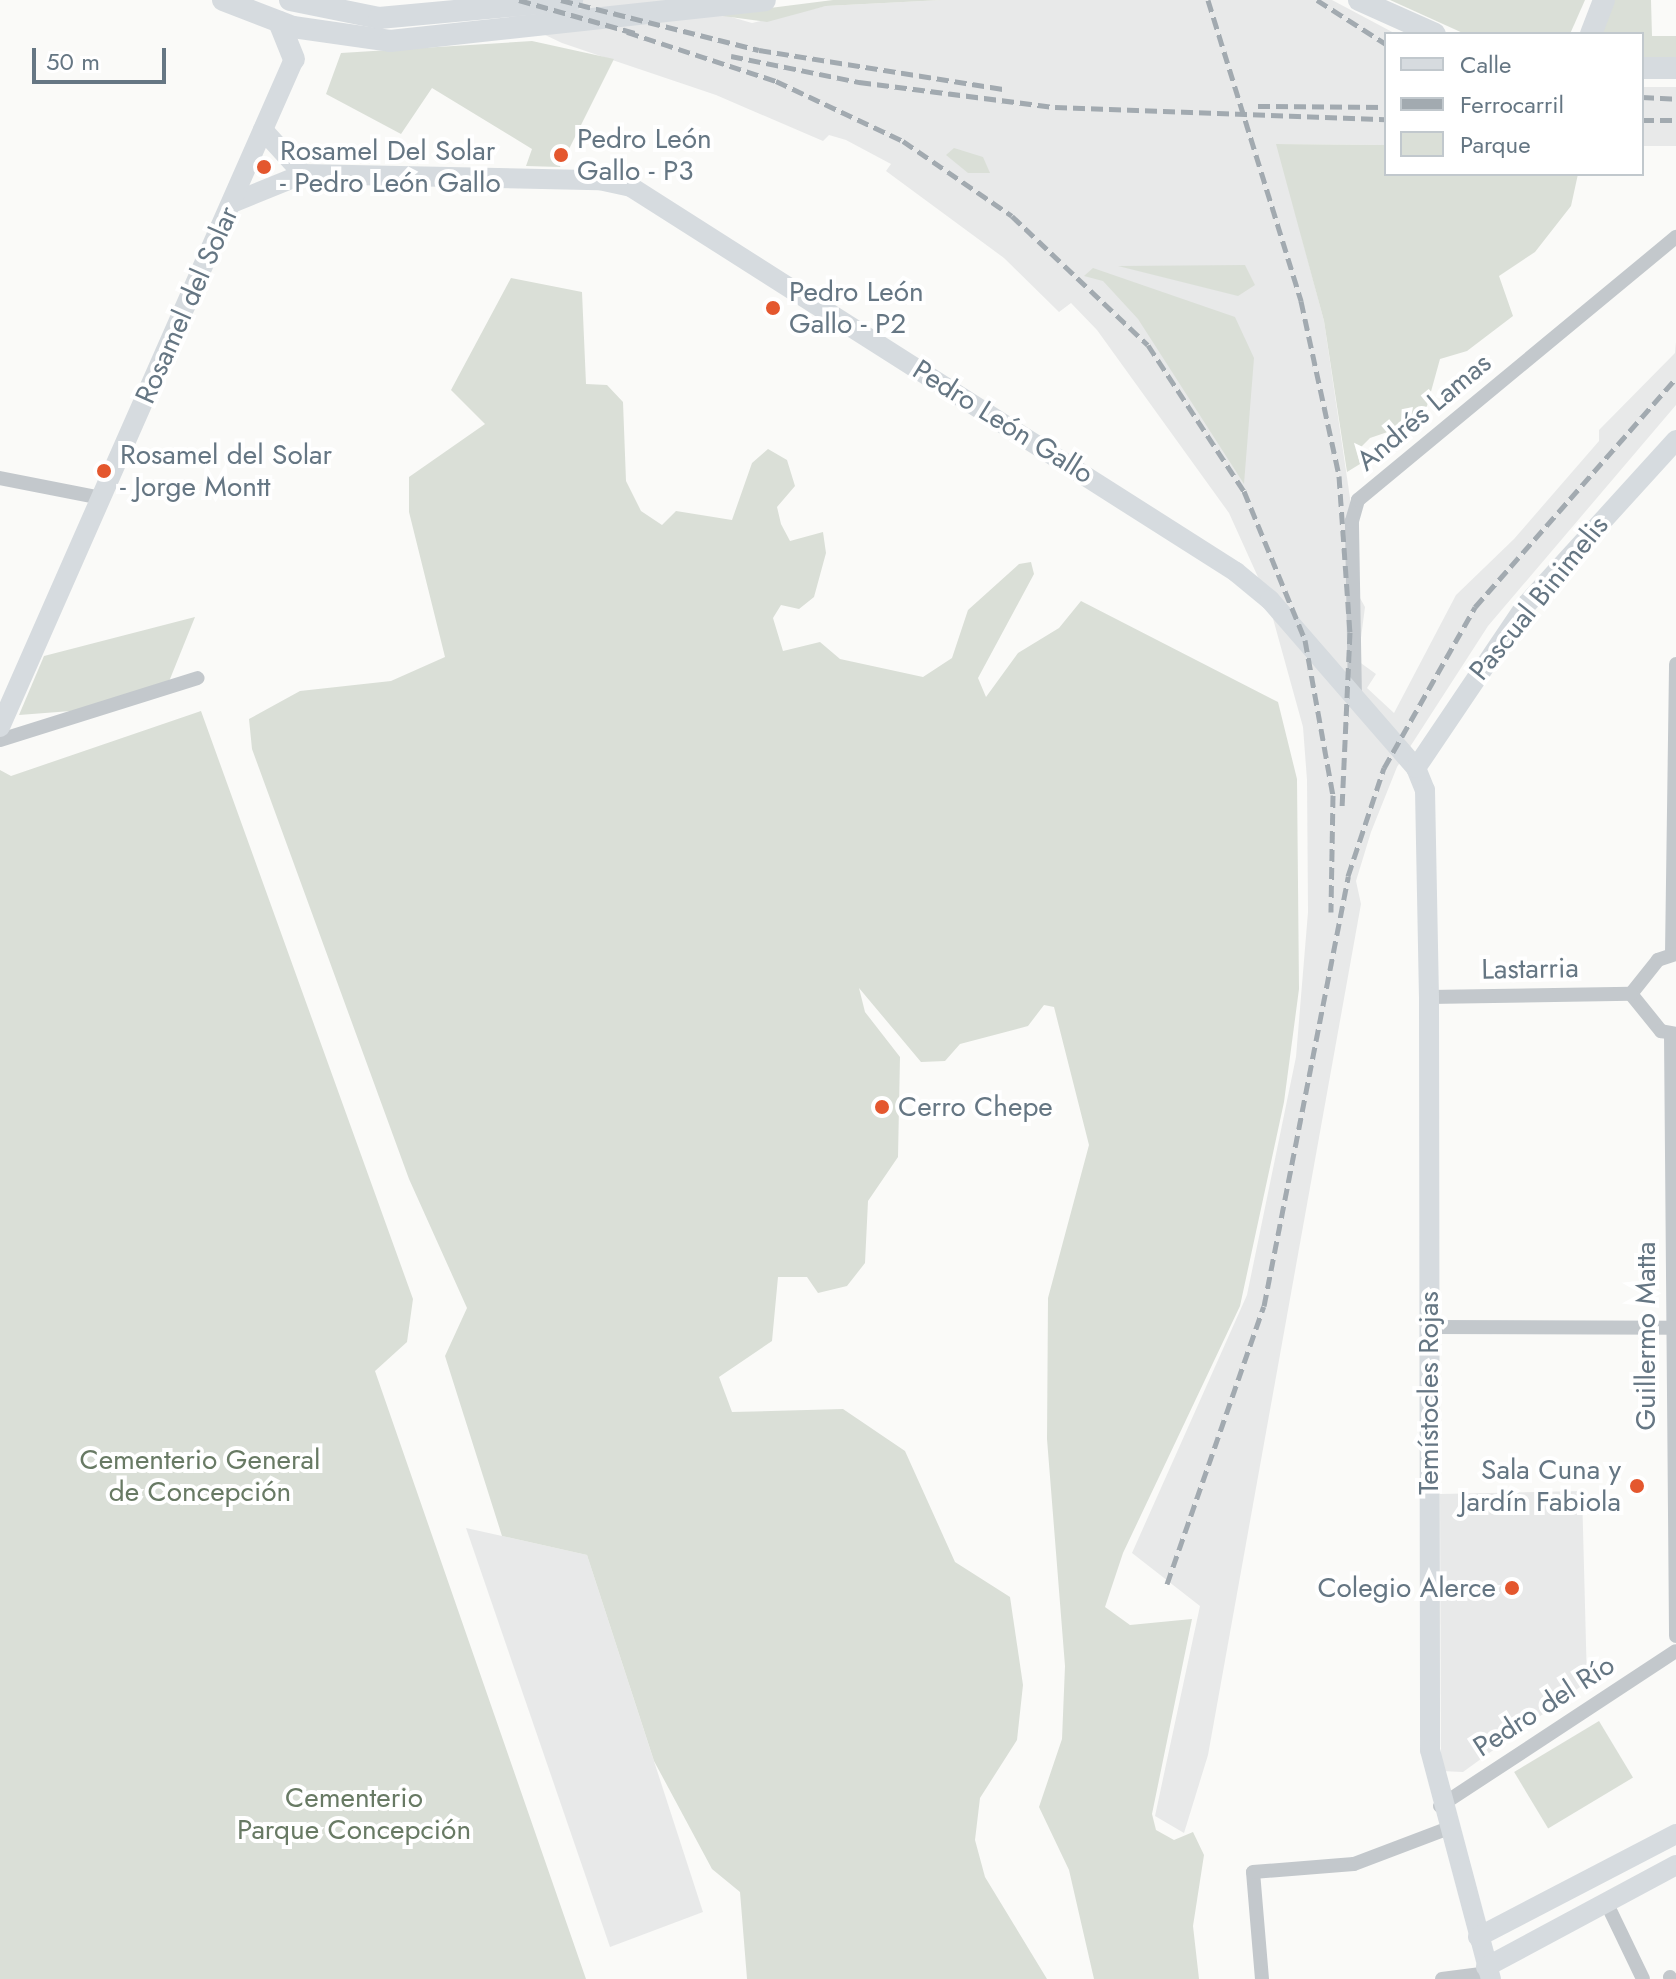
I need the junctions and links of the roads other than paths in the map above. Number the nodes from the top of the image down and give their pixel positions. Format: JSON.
{"nodes":[{"id":1,"x":223,"y":0,"type":"edge"},
{"id":2,"x":290,"y":0,"type":"edge"},
{"id":3,"x":572,"y":0,"type":"edge"},
{"id":4,"x":765,"y":0,"type":"edge"},
{"id":5,"x":1359,"y":0,"type":"edge"},
{"id":6,"x":1604,"y":0,"type":"edge"},
{"id":7,"x":279,"y":22,"type":"junction"},
{"id":8,"x":1431,"y":32,"type":"edge"},
{"id":9,"x":1592,"y":32,"type":"edge"},
{"id":10,"x":324,"y":34,"type":"junction"},
{"id":11,"x":294,"y":59,"type":"junction"},
{"id":12,"x":1644,"y":68,"type":"edge"},
{"id":13,"x":1676,"y":68,"type":"edge"},
{"id":14,"x":263,"y":130,"type":"junction"},
{"id":15,"x":303,"y":174,"type":"junction"},
{"id":16,"x":232,"y":203,"type":"junction"},
{"id":17,"x":1676,"y":237,"type":"edge"},
{"id":18,"x":1676,"y":440,"type":"edge"},
{"id":19,"x":0,"y":478,"type":"edge"},
{"id":20,"x":102,"y":498,"type":"junction"},
{"id":21,"x":1676,"y":664,"type":"edge"},
{"id":22,"x":198,"y":678,"type":"dead end"},
{"id":23,"x":1355,"y":698,"type":"junction"},
{"id":24,"x":0,"y":727,"type":"edge"},
{"id":25,"x":0,"y":740,"type":"edge"},
{"id":26,"x":1416,"y":768,"type":"junction"},
{"id":27,"x":1426,"y":798,"type":"joint"},
{"id":28,"x":1674,"y":954,"type":"edge"},
{"id":29,"x":1631,"y":994,"type":"junction"},
{"id":30,"x":1429,"y":997,"type":"junction"},
{"id":31,"x":1674,"y":1035,"type":"edge"},
{"id":32,"x":1429,"y":1327,"type":"junction"},
{"id":33,"x":1674,"y":1328,"type":"edge"},
{"id":34,"x":1676,"y":1636,"type":"edge"},
{"id":35,"x":1676,"y":1651,"type":"edge"},
{"id":36,"x":1440,"y":1806,"type":"junction"},
{"id":37,"x":1446,"y":1829,"type":"junction"},
{"id":38,"x":1676,"y":1834,"type":"edge"},
{"id":39,"x":1676,"y":1865,"type":"edge"},
{"id":40,"x":1606,"y":1902,"type":"junction"},
{"id":41,"x":1478,"y":1937,"type":"junction"},
{"id":42,"x":1489,"y":1973,"type":"edge"},
{"id":43,"x":1262,"y":1979,"type":"edge"},
{"id":44,"x":1442,"y":1979,"type":"edge"},
{"id":45,"x":1643,"y":1979,"type":"edge"}],
"edges":[{"from":1,"to":7,"type":"main road"},
{"from":2,"to":3,"type":"main road"},
{"from":4,"to":10,"type":"main road"},
{"from":5,"to":8,"type":"main road"},
{"from":6,"to":9,"type":"main road"},
{"from":7,"to":10,"type":"main road"},
{"from":7,"to":11,"type":"main road"},
{"from":10,"to":11,"type":"main road"},
{"from":11,"to":14,"type":"street","name":"Rosamel del Solar"},
{"from":12,"to":13,"type":"main road"},
{"from":14,"to":15,"type":"street"},
{"from":14,"to":16,"type":"street","name":"Rosamel del Solar"},
{"from":15,"to":16,"type":"street","name":"Pedro León Gallo"},
{"from":15,"to":23,"type":"street","name":"Pedro León Gallo"},
{"from":16,"to":20,"type":"street","name":"Rosamel del Solar"},
{"from":17,"to":23,"type":"street","name":"Andrés Lamas"},
{"from":18,"to":26,"type":"street","name":"Pascual Binimelis"},
{"from":19,"to":20,"type":"street"},
{"from":20,"to":24,"type":"street","name":"Rosamel del Solar"},
{"from":21,"to":28,"type":"street"},
{"from":22,"to":25,"type":"street"},
{"from":23,"to":26,"type":"street","name":"Pedro León Gallo"},
{"from":26,"to":27,"type":"street","name":"Pedro León Gallo"},
{"from":27,"to":30,"type":"street","name":"Temístocles Rojas"},
{"from":28,"to":29,"type":"street"},
{"from":29,"to":30,"type":"street","name":"Lastarria"},
{"from":29,"to":31,"type":"street","name":"Guillermo Matta"},
{"from":30,"to":32,"type":"street","name":"Temístocles Rojas"},
{"from":31,"to":33,"type":"street","name":"Guillermo Matta"},
{"from":32,"to":33,"type":"street"},
{"from":32,"to":36,"type":"street","name":"Temístocles Rojas"},
{"from":33,"to":34,"type":"street","name":"Guillermo Matta"},
{"from":35,"to":36,"type":"street","name":"Pedro del Río"},
{"from":36,"to":37,"type":"street","name":"Temístocles Rojas"},
{"from":37,"to":41,"type":"street","name":"Temístocles Rojas"},
{"from":37,"to":43,"type":"street"},
{"from":38,"to":41,"type":"street"},
{"from":39,"to":40,"type":"street"},
{"from":40,"to":42,"type":"street"},
{"from":40,"to":45,"type":"street"},
{"from":41,"to":42,"type":"street","name":"Temístocles Rojas"},
{"from":42,"to":44,"type":"street"}]}
